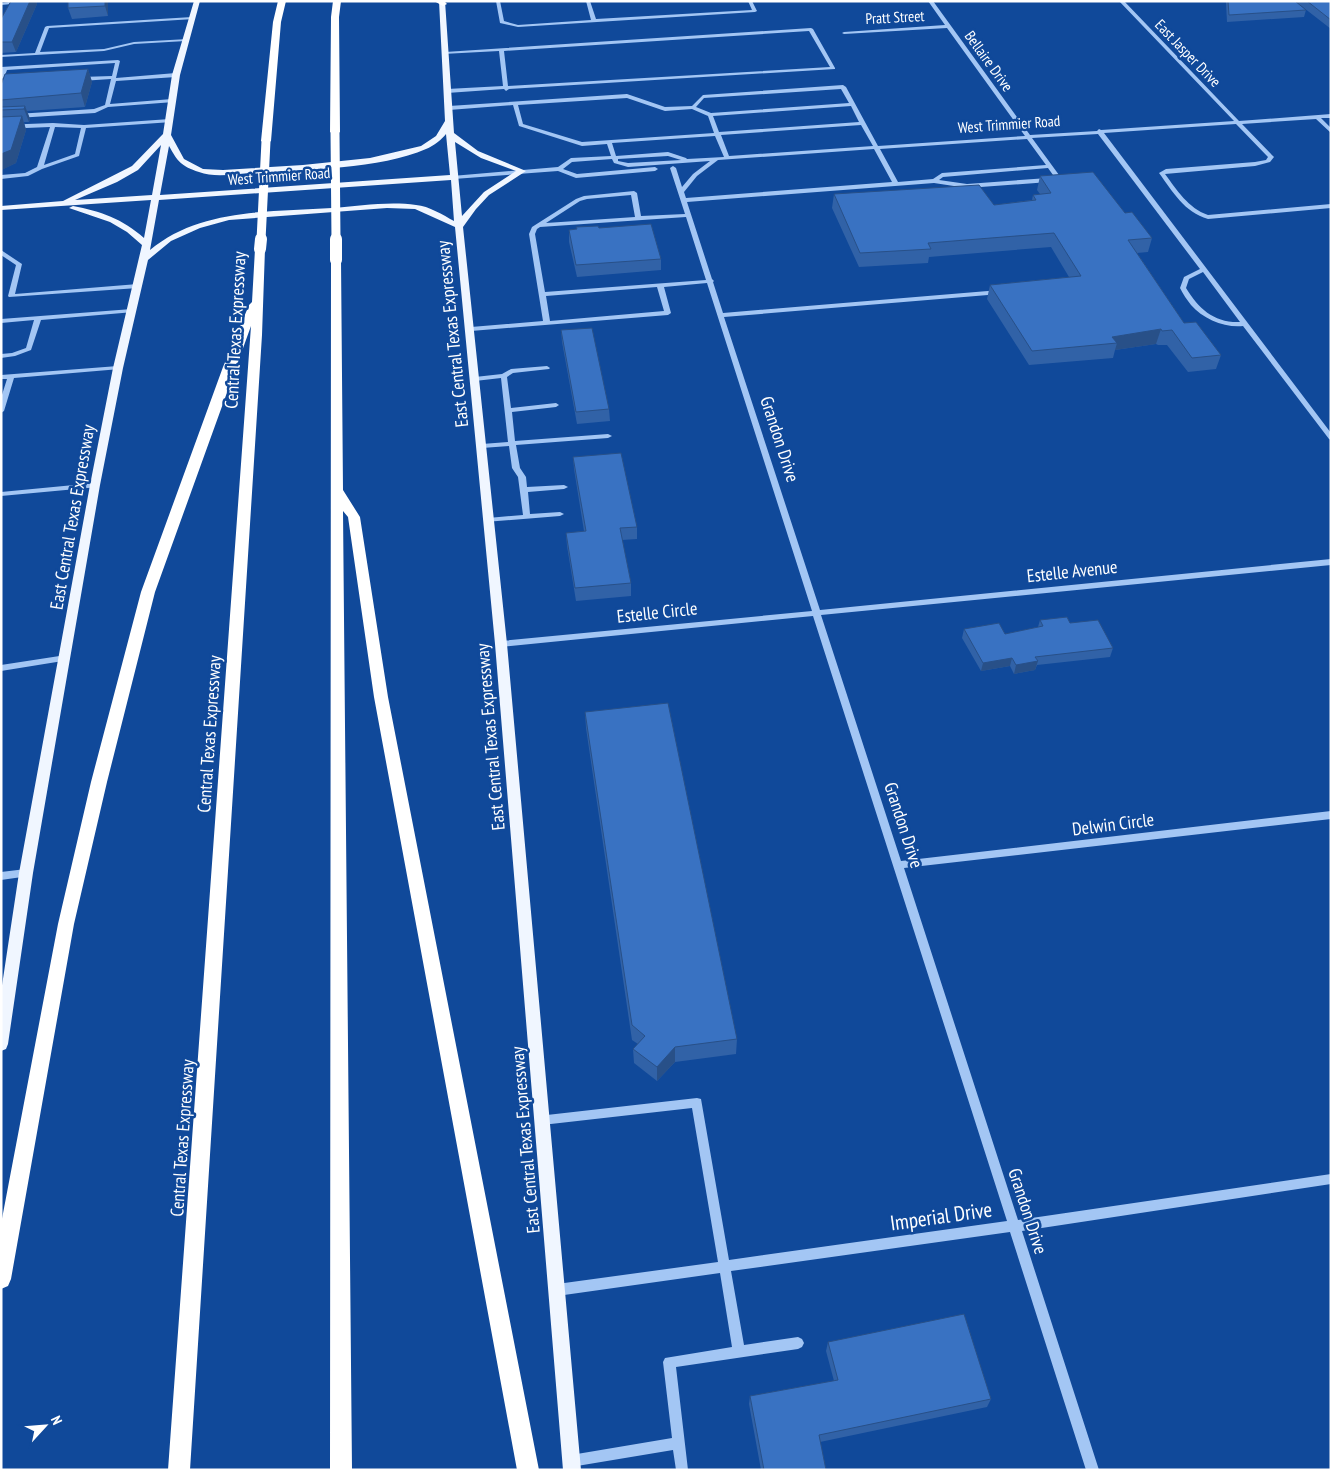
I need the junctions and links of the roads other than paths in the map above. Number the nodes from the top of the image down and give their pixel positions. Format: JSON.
{"nodes":[{"id":1,"x":41,"y":1,"type":"edge"},
{"id":2,"x":197,"y":1,"type":"edge"},
{"id":3,"x":282,"y":1,"type":"edge"},
{"id":4,"x":337,"y":1,"type":"edge"},
{"id":5,"x":498,"y":1,"type":"edge"},
{"id":6,"x":588,"y":1,"type":"edge"},
{"id":7,"x":750,"y":1,"type":"edge"},
{"id":8,"x":930,"y":1,"type":"edge"},
{"id":9,"x":1121,"y":1,"type":"edge"},
{"id":10,"x":441,"y":2,"type":"edge"},
{"id":11,"x":1,"y":4,"type":"edge"},
{"id":12,"x":192,"y":18,"type":"junction"},
{"id":13,"x":594,"y":21,"type":"junction"},
{"id":14,"x":948,"y":26,"type":"junction"},
{"id":15,"x":844,"y":33,"type":"dead end"},
{"id":16,"x":186,"y":40,"type":"junction"},
{"id":17,"x":501,"y":49,"type":"junction"},
{"id":18,"x":445,"y":53,"type":"junction"},
{"id":19,"x":37,"y":54,"type":"junction"},
{"id":20,"x":1,"y":56,"type":"edge"},
{"id":21,"x":3,"y":68,"type":"edge"},
{"id":22,"x":176,"y":75,"type":"junction"},
{"id":23,"x":1,"y":78,"type":"edge"},
{"id":24,"x":114,"y":78,"type":"junction"},
{"id":25,"x":77,"y":79,"type":"edge"},
{"id":26,"x":506,"y":89,"type":"junction"},
{"id":27,"x":447,"y":91,"type":"junction"},
{"id":28,"x":172,"y":102,"type":"junction"},
{"id":29,"x":515,"y":104,"type":"junction"},
{"id":30,"x":853,"y":104,"type":"junction"},
{"id":31,"x":107,"y":106,"type":"junction"},
{"id":32,"x":693,"y":106,"type":"junction"},
{"id":33,"x":449,"y":108,"type":"junction"},
{"id":34,"x":710,"y":115,"type":"junction"},
{"id":35,"x":1331,"y":116,"type":"edge"},
{"id":36,"x":1,"y":117,"type":"edge"},
{"id":37,"x":1317,"y":117,"type":"junction"},
{"id":38,"x":450,"y":119,"type":"junction"},
{"id":39,"x":170,"y":122,"type":"junction"},
{"id":40,"x":1237,"y":122,"type":"junction"},
{"id":41,"x":863,"y":123,"type":"junction"},
{"id":42,"x":53,"y":125,"type":"junction"},
{"id":43,"x":1,"y":127,"type":"edge"},
{"id":44,"x":84,"y":127,"type":"junction"},
{"id":45,"x":1331,"y":131,"type":"edge"},
{"id":46,"x":1099,"y":132,"type":"junction"},
{"id":47,"x":450,"y":134,"type":"junction"},
{"id":48,"x":718,"y":134,"type":"junction"},
{"id":49,"x":167,"y":135,"type":"junction"},
{"id":50,"x":1027,"y":136,"type":"junction"},
{"id":51,"x":609,"y":142,"type":"junction"},
{"id":52,"x":877,"y":148,"type":"junction"},
{"id":53,"x":615,"y":157,"type":"junction"},
{"id":54,"x":727,"y":158,"type":"junction"},
{"id":55,"x":716,"y":159,"type":"junction"},
{"id":56,"x":689,"y":161,"type":"junction"},
{"id":57,"x":1050,"y":166,"type":"junction"},
{"id":58,"x":40,"y":168,"type":"junction"},
{"id":59,"x":673,"y":168,"type":"junction"},
{"id":60,"x":559,"y":169,"type":"junction"},
{"id":61,"x":522,"y":171,"type":"junction"},
{"id":62,"x":454,"y":177,"type":"junction"},
{"id":63,"x":1,"y":178,"type":"edge"},
{"id":64,"x":934,"y":181,"type":"junction"},
{"id":65,"x":896,"y":184,"type":"junction"},
{"id":66,"x":683,"y":195,"type":"junction"},
{"id":67,"x":154,"y":198,"type":"junction"},
{"id":68,"x":58,"y":204,"type":"junction"},
{"id":69,"x":1331,"y":206,"type":"edge"},
{"id":70,"x":1,"y":208,"type":"edge"},
{"id":71,"x":689,"y":215,"type":"junction"},
{"id":72,"x":638,"y":218,"type":"junction"},
{"id":73,"x":460,"y":226,"type":"junction"},
{"id":74,"x":538,"y":226,"type":"junction"},
{"id":75,"x":147,"y":245,"type":"junction"},
{"id":76,"x":1,"y":252,"type":"edge"},
{"id":77,"x":144,"y":259,"type":"junction"},
{"id":78,"x":1203,"y":270,"type":"junction"},
{"id":79,"x":711,"y":281,"type":"junction"},
{"id":80,"x":660,"y":285,"type":"junction"},
{"id":81,"x":138,"y":286,"type":"junction"},
{"id":82,"x":1008,"y":291,"type":"edge"},
{"id":83,"x":258,"y":294,"type":"junction"},
{"id":84,"x":542,"y":294,"type":"junction"},
{"id":85,"x":11,"y":296,"type":"junction"},
{"id":86,"x":1,"y":297,"type":"edge"},
{"id":87,"x":132,"y":311,"type":"junction"},
{"id":88,"x":722,"y":316,"type":"junction"},
{"id":89,"x":38,"y":318,"type":"junction"},
{"id":90,"x":1,"y":321,"type":"edge"},
{"id":91,"x":546,"y":323,"type":"junction"},
{"id":92,"x":1244,"y":324,"type":"junction"},
{"id":93,"x":470,"y":329,"type":"junction"},
{"id":94,"x":1,"y":356,"type":"edge"},
{"id":95,"x":118,"y":368,"type":"junction"},
{"id":96,"x":547,"y":368,"type":"dead end"},
{"id":97,"x":11,"y":376,"type":"junction"},
{"id":98,"x":504,"y":376,"type":"junction"},
{"id":99,"x":1,"y":377,"type":"edge"},
{"id":100,"x":475,"y":379,"type":"junction"},
{"id":101,"x":556,"y":405,"type":"dead end"},
{"id":102,"x":2,"y":410,"type":"edge"},
{"id":103,"x":508,"y":410,"type":"junction"},
{"id":104,"x":608,"y":436,"type":"dead end"},
{"id":105,"x":1331,"y":438,"type":"edge"},
{"id":106,"x":512,"y":444,"type":"junction"},
{"id":107,"x":482,"y":446,"type":"junction"},
{"id":108,"x":95,"y":486,"type":"junction"},
{"id":109,"x":564,"y":487,"type":"dead end"},
{"id":110,"x":524,"y":490,"type":"junction"},
{"id":111,"x":338,"y":492,"type":"junction"},
{"id":112,"x":1,"y":494,"type":"edge"},
{"id":113,"x":560,"y":514,"type":"dead end"},
{"id":114,"x":527,"y":517,"type":"junction"},
{"id":115,"x":488,"y":520,"type":"junction"},
{"id":116,"x":1331,"y":562,"type":"edge"},
{"id":117,"x":817,"y":613,"type":"junction"},
{"id":118,"x":501,"y":644,"type":"junction"},
{"id":119,"x":66,"y":658,"type":"junction"},
{"id":120,"x":1,"y":668,"type":"edge"},
{"id":121,"x":1331,"y":815,"type":"edge"},
{"id":122,"x":898,"y":865,"type":"junction"},
{"id":123,"x":26,"y":873,"type":"junction"},
{"id":124,"x":1,"y":876,"type":"edge"},
{"id":125,"x":1,"y":1044,"type":"edge"},
{"id":126,"x":542,"y":1120,"type":"junction"},
{"id":127,"x":1331,"y":1179,"type":"edge"},
{"id":128,"x":1014,"y":1226,"type":"junction"},
{"id":129,"x":725,"y":1266,"type":"junction"},
{"id":130,"x":1,"y":1279,"type":"edge"},
{"id":131,"x":557,"y":1290,"type":"junction"},
{"id":132,"x":798,"y":1342,"type":"dead end"},
{"id":133,"x":739,"y":1351,"type":"junction"},
{"id":134,"x":679,"y":1443,"type":"junction"},
{"id":135,"x":572,"y":1465,"type":"edge"},
{"id":136,"x":180,"y":1470,"type":"edge"},
{"id":137,"x":341,"y":1470,"type":"edge"},
{"id":138,"x":528,"y":1470,"type":"edge"},
{"id":139,"x":682,"y":1470,"type":"edge"},
{"id":140,"x":1093,"y":1470,"type":"edge"}],
"edges":[{"from":1,"to":11,"type":"street"},
{"from":2,"to":12,"type":"main road","name":"East Central Texas Expressway"},
{"from":3,"to":83,"type":"highway","name":"Central Texas Expressway","bridge":true},
{"from":4,"to":111,"type":"highway","bridge":true},
{"from":5,"to":13,"type":"street"},
{"from":6,"to":13,"type":"street"},
{"from":7,"to":13,"type":"street"},
{"from":8,"to":14,"type":"street","name":"Bellaire Drive"},
{"from":9,"to":40,"type":"street","name":"East Jasper Drive"},
{"from":10,"to":18,"type":"main road","name":"East Central Texas Expressway"},
{"from":12,"to":16,"type":"main road","name":"East Central Texas Expressway"},
{"from":12,"to":19,"type":"street"},
{"from":14,"to":15,"type":"street","name":"Pratt Street"},
{"from":14,"to":50,"type":"street","name":"Bellaire Drive"},
{"from":16,"to":19,"type":"street"},
{"from":16,"to":22,"type":"main road","name":"East Central Texas Expressway"},
{"from":17,"to":18,"type":"street"},
{"from":17,"to":26,"type":"street"},
{"from":17,"to":26,"type":"street"},
{"from":18,"to":27,"type":"main road","name":"East Central Texas Expressway"},
{"from":19,"to":20,"type":"street"},
{"from":21,"to":23,"type":"street"},
{"from":21,"to":24,"type":"street"},
{"from":22,"to":24,"type":"street"},
{"from":22,"to":28,"type":"main road","name":"East Central Texas Expressway"},
{"from":24,"to":25,"type":"street"},
{"from":24,"to":31,"type":"street"},
{"from":26,"to":27,"type":"lane"},
{"from":27,"to":33,"type":"main road","name":"East Central Texas Expressway"},
{"from":28,"to":31,"type":"street"},
{"from":28,"to":39,"type":"main road","name":"East Central Texas Expressway"},
{"from":29,"to":32,"type":"lane"},
{"from":29,"to":33,"type":"street"},
{"from":29,"to":51,"type":"lane"},
{"from":30,"to":32,"type":"street"},
{"from":30,"to":34,"type":"lane"},
{"from":30,"to":41,"type":"street"},
{"from":31,"to":36,"type":"lane"},
{"from":32,"to":34,"type":"street"},
{"from":33,"to":38,"type":"main road","name":"East Central Texas Expressway"},
{"from":34,"to":48,"type":"street"},
{"from":35,"to":37,"type":"street","name":"West Trimmier Road"},
{"from":37,"to":40,"type":"street","name":"West Trimmier Road"},
{"from":37,"to":45,"type":"street"},
{"from":38,"to":47,"type":"main road","name":"East Central Texas Expressway"},
{"from":38,"to":49,"type":"main road"},
{"from":39,"to":44,"type":"lane"},
{"from":39,"to":49,"type":"main road","name":"East Central Texas Expressway"},
{"from":40,"to":46,"type":"street","name":"West Trimmier Road"},
{"from":40,"to":69,"type":"street","name":"East Jasper Drive"},
{"from":41,"to":48,"type":"street"},
{"from":41,"to":52,"type":"street"},
{"from":42,"to":43,"type":"lane"},
{"from":42,"to":44,"type":"lane"},
{"from":42,"to":58,"type":"street"},
{"from":44,"to":58,"type":"street"},
{"from":46,"to":50,"type":"street","name":"West Trimmier Road"},
{"from":46,"to":78,"type":"lane"},
{"from":47,"to":61,"type":"main road"},
{"from":47,"to":62,"type":"main road","name":"East Central Texas Expressway"},
{"from":48,"to":51,"type":"lane"},
{"from":48,"to":54,"type":"street"},
{"from":49,"to":67,"type":"main road","name":"East Central Texas Expressway"},
{"from":49,"to":68,"type":"main road"},
{"from":50,"to":52,"type":"street","name":"West Trimmier Road"},
{"from":50,"to":57,"type":"lane"},
{"from":51,"to":53,"type":"lane"},
{"from":52,"to":54,"type":"street","name":"West Trimmier Road"},
{"from":52,"to":65,"type":"street"},
{"from":53,"to":56,"type":"street"},
{"from":53,"to":60,"type":"street","name":"West Trimmier Road"},
{"from":54,"to":55,"type":"street","name":"West Trimmier Road"},
{"from":55,"to":56,"type":"street","name":"West Trimmier Road"},
{"from":55,"to":66,"type":"street"},
{"from":56,"to":59,"type":"street","name":"West Trimmier Road"},
{"from":57,"to":64,"type":"street"},
{"from":57,"to":64,"type":"lane"},
{"from":58,"to":63,"type":"street"},
{"from":59,"to":60,"type":"street","name":"West Trimmier Road"},
{"from":59,"to":66,"type":"street","name":"Grandon Drive"},
{"from":60,"to":61,"type":"street","name":"West Trimmier Road"},
{"from":61,"to":62,"type":"street","name":"West Trimmier Road"},
{"from":61,"to":73,"type":"main road"},
{"from":62,"to":67,"type":"main road","name":"West Trimmier Road"},
{"from":62,"to":73,"type":"main road","name":"East Central Texas Expressway"},
{"from":64,"to":65,"type":"street"},
{"from":65,"to":66,"type":"street"},
{"from":66,"to":71,"type":"street","name":"Grandon Drive"},
{"from":67,"to":68,"type":"main road","name":"West Trimmier Road"},
{"from":67,"to":75,"type":"main road","name":"East Central Texas Expressway"},
{"from":68,"to":70,"type":"main road","name":"West Trimmier Road"},
{"from":68,"to":75,"type":"main road"},
{"from":71,"to":72,"type":"street"},
{"from":71,"to":79,"type":"street","name":"Grandon Drive"},
{"from":72,"to":74,"type":"street"},
{"from":72,"to":74,"type":"lane"},
{"from":73,"to":77,"type":"main road"},
{"from":73,"to":93,"type":"main road","name":"East Central Texas Expressway"},
{"from":74,"to":84,"type":"lane"},
{"from":75,"to":77,"type":"main road","name":"East Central Texas Expressway"},
{"from":76,"to":85,"type":"street"},
{"from":77,"to":81,"type":"main road","name":"East Central Texas Expressway"},
{"from":78,"to":92,"type":"lane"},
{"from":78,"to":92,"type":"street"},
{"from":79,"to":80,"type":"street"},
{"from":79,"to":88,"type":"street","name":"Grandon Drive"},
{"from":80,"to":84,"type":"street"},
{"from":80,"to":91,"type":"lane"},
{"from":81,"to":85,"type":"street"},
{"from":81,"to":87,"type":"main road","name":"East Central Texas Expressway"},
{"from":82,"to":88,"type":"street"},
{"from":83,"to":130,"type":"highway"},
{"from":83,"to":136,"type":"highway","name":"Central Texas Expressway"},
{"from":84,"to":91,"type":"lane"},
{"from":85,"to":86,"type":"street"},
{"from":87,"to":89,"type":"street"},
{"from":87,"to":95,"type":"main road","name":"East Central Texas Expressway"},
{"from":88,"to":117,"type":"street","name":"Grandon Drive"},
{"from":89,"to":90,"type":"street"},
{"from":89,"to":94,"type":"street"},
{"from":91,"to":93,"type":"street"},
{"from":92,"to":105,"type":"lane"},
{"from":93,"to":100,"type":"main road","name":"East Central Texas Expressway"},
{"from":95,"to":97,"type":"street"},
{"from":95,"to":108,"type":"main road","name":"East Central Texas Expressway"},
{"from":96,"to":98,"type":"street"},
{"from":97,"to":99,"type":"street"},
{"from":97,"to":102,"type":"street"},
{"from":98,"to":100,"type":"street"},
{"from":98,"to":103,"type":"street"},
{"from":100,"to":107,"type":"main road","name":"East Central Texas Expressway"},
{"from":101,"to":103,"type":"street"},
{"from":103,"to":106,"type":"street"},
{"from":104,"to":106,"type":"street"},
{"from":106,"to":107,"type":"street"},
{"from":106,"to":110,"type":"street"},
{"from":107,"to":115,"type":"main road","name":"East Central Texas Expressway"},
{"from":108,"to":112,"type":"street"},
{"from":108,"to":119,"type":"main road","name":"East Central Texas Expressway"},
{"from":109,"to":110,"type":"street"},
{"from":110,"to":114,"type":"street"},
{"from":111,"to":137,"type":"highway"},
{"from":111,"to":138,"type":"highway"},
{"from":113,"to":114,"type":"street"},
{"from":114,"to":115,"type":"street"},
{"from":115,"to":118,"type":"main road","name":"East Central Texas Expressway"},
{"from":116,"to":117,"type":"street","name":"Estelle Avenue"},
{"from":117,"to":118,"type":"street","name":"Estelle Circle"},
{"from":117,"to":122,"type":"street","name":"Grandon Drive"},
{"from":118,"to":126,"type":"main road","name":"East Central Texas Expressway"},
{"from":119,"to":120,"type":"street"},
{"from":119,"to":123,"type":"main road","name":"East Central Texas Expressway"},
{"from":121,"to":122,"type":"street","name":"Delwin Circle"},
{"from":122,"to":128,"type":"street","name":"Grandon Drive"},
{"from":123,"to":124,"type":"street"},
{"from":123,"to":125,"type":"main road","name":"East Central Texas Expressway"},
{"from":126,"to":129,"type":"street"},
{"from":126,"to":131,"type":"main road","name":"East Central Texas Expressway"},
{"from":127,"to":128,"type":"street","name":"Imperial Drive"},
{"from":128,"to":129,"type":"street","name":"Imperial Drive"},
{"from":128,"to":140,"type":"street","name":"Grandon Drive"},
{"from":129,"to":131,"type":"street","name":"Imperial Drive"},
{"from":129,"to":133,"type":"lane"},
{"from":131,"to":135,"type":"main road","name":"East Central Texas Expressway"},
{"from":132,"to":133,"type":"street"},
{"from":133,"to":134,"type":"street"},
{"from":134,"to":135,"type":"street"},
{"from":134,"to":139,"type":"street"}]}
